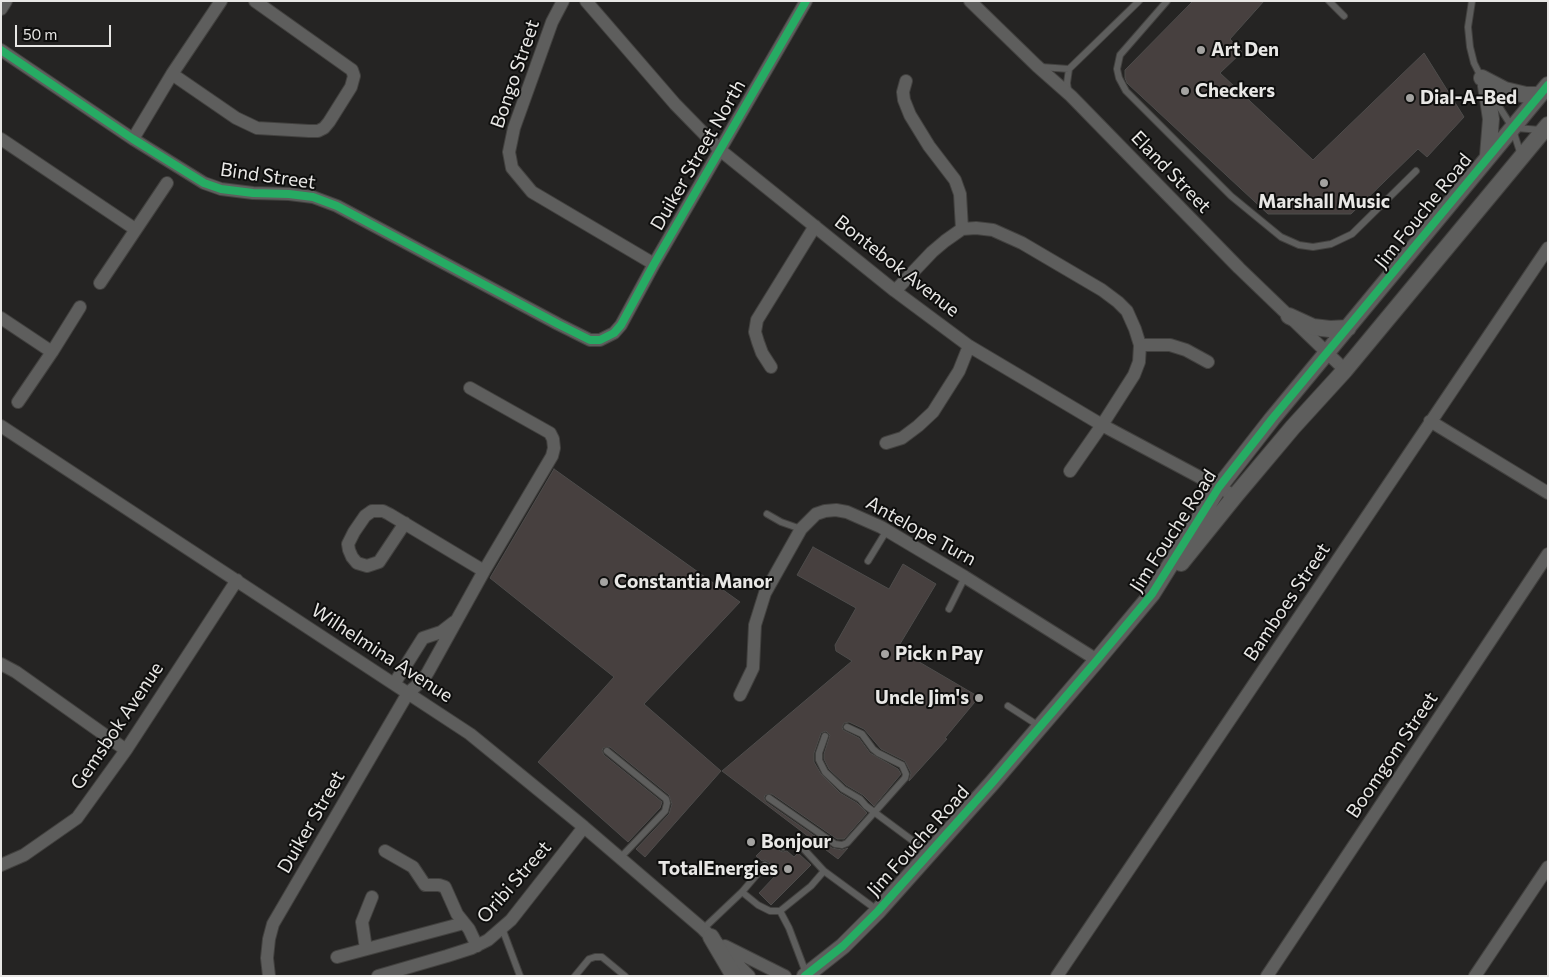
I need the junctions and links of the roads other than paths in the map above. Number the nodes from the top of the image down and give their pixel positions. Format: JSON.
{"nodes":[{"id":1,"x":6,"y":1,"type":"edge"},
{"id":2,"x":221,"y":1,"type":"edge"},
{"id":3,"x":255,"y":1,"type":"edge"},
{"id":4,"x":563,"y":1,"type":"edge"},
{"id":5,"x":586,"y":1,"type":"edge"},
{"id":6,"x":806,"y":1,"type":"edge"},
{"id":7,"x":970,"y":1,"type":"edge"},
{"id":8,"x":1139,"y":1,"type":"edge"},
{"id":9,"x":1167,"y":1,"type":"edge"},
{"id":10,"x":1328,"y":1,"type":"edge"},
{"id":11,"x":1472,"y":1,"type":"edge"},
{"id":12,"x":1,"y":8,"type":"edge"},
{"id":13,"x":1344,"y":16,"type":"dead end"},
{"id":14,"x":1,"y":50,"type":"edge"},
{"id":15,"x":1037,"y":66,"type":"junction"},
{"id":16,"x":1069,"y":69,"type":"junction"},
{"id":17,"x":172,"y":74,"type":"junction"},
{"id":18,"x":906,"y":81,"type":"dead end"},
{"id":19,"x":1484,"y":82,"type":"junction"},
{"id":20,"x":1543,"y":90,"type":"edge"},
{"id":21,"x":1070,"y":96,"type":"junction"},
{"id":22,"x":1512,"y":127,"type":"junction"},
{"id":23,"x":1546,"y":128,"type":"edge"},
{"id":24,"x":1,"y":139,"type":"edge"},
{"id":25,"x":133,"y":139,"type":"junction"},
{"id":26,"x":720,"y":150,"type":"junction"},
{"id":27,"x":1488,"y":156,"type":"junction"},
{"id":28,"x":1522,"y":156,"type":"junction"},
{"id":29,"x":1416,"y":171,"type":"dead end"},
{"id":30,"x":167,"y":183,"type":"dead end"},
{"id":31,"x":815,"y":226,"type":"junction"},
{"id":32,"x":962,"y":228,"type":"junction"},
{"id":33,"x":136,"y":229,"type":"junction"},
{"id":34,"x":1548,"y":248,"type":"edge"},
{"id":35,"x":654,"y":264,"type":"junction"},
{"id":36,"x":100,"y":283,"type":"dead end"},
{"id":37,"x":895,"y":291,"type":"junction"},
{"id":38,"x":80,"y":307,"type":"dead end"},
{"id":39,"x":1289,"y":316,"type":"junction"},
{"id":40,"x":1,"y":318,"type":"edge"},
{"id":41,"x":620,"y":325,"type":"joint"},
{"id":42,"x":1348,"y":328,"type":"junction"},
{"id":43,"x":1140,"y":345,"type":"junction"},
{"id":44,"x":969,"y":346,"type":"junction"},
{"id":45,"x":52,"y":352,"type":"junction"},
{"id":46,"x":1328,"y":352,"type":"junction"},
{"id":47,"x":1208,"y":362,"type":"dead end"},
{"id":48,"x":771,"y":367,"type":"dead end"},
{"id":49,"x":1345,"y":370,"type":"junction"},
{"id":50,"x":470,"y":388,"type":"dead end"},
{"id":51,"x":18,"y":402,"type":"dead end"},
{"id":52,"x":1430,"y":421,"type":"junction"},
{"id":53,"x":1102,"y":425,"type":"junction"},
{"id":54,"x":1,"y":426,"type":"edge"},
{"id":55,"x":886,"y":443,"type":"dead end"},
{"id":56,"x":1070,"y":471,"type":"dead end"},
{"id":57,"x":1219,"y":487,"type":"junction"},
{"id":58,"x":1548,"y":493,"type":"edge"},
{"id":59,"x":1235,"y":496,"type":"junction"},
{"id":60,"x":767,"y":514,"type":"dead end"},
{"id":61,"x":405,"y":523,"type":"junction"},
{"id":62,"x":801,"y":529,"type":"junction"},
{"id":63,"x":887,"y":530,"type":"junction"},
{"id":64,"x":1548,"y":554,"type":"edge"},
{"id":65,"x":868,"y":561,"type":"dead end"},
{"id":66,"x":484,"y":570,"type":"junction"},
{"id":67,"x":965,"y":577,"type":"junction"},
{"id":68,"x":237,"y":580,"type":"junction"},
{"id":69,"x":1152,"y":594,"type":"junction"},
{"id":70,"x":949,"y":609,"type":"dead end"},
{"id":71,"x":456,"y":621,"type":"junction"},
{"id":72,"x":1097,"y":660,"type":"junction"},
{"id":73,"x":1,"y":664,"type":"edge"},
{"id":74,"x":394,"y":684,"type":"junction"},
{"id":75,"x":408,"y":693,"type":"junction"},
{"id":76,"x":740,"y":695,"type":"dead end"},
{"id":77,"x":1008,"y":706,"type":"dead end"},
{"id":78,"x":847,"y":727,"type":"dead end"},
{"id":79,"x":1040,"y":727,"type":"junction"},
{"id":80,"x":825,"y":736,"type":"dead end"},
{"id":81,"x":126,"y":750,"type":"junction"},
{"id":82,"x":607,"y":751,"type":"dead end"},
{"id":83,"x":769,"y":798,"type":"dead end"},
{"id":84,"x":874,"y":812,"type":"junction"},
{"id":85,"x":584,"y":827,"type":"junction"},
{"id":86,"x":783,"y":847,"type":"dead end"},
{"id":87,"x":385,"y":851,"type":"dead end"},
{"id":88,"x":929,"y":853,"type":"junction"},
{"id":89,"x":620,"y":858,"type":"junction"},
{"id":90,"x":1,"y":865,"type":"edge"},
{"id":91,"x":765,"y":865,"type":"dead end"},
{"id":92,"x":1548,"y":867,"type":"edge"},
{"id":93,"x":824,"y":871,"type":"junction"},
{"id":94,"x":742,"y":892,"type":"junction"},
{"id":95,"x":372,"y":897,"type":"dead end"},
{"id":96,"x":780,"y":911,"type":"junction"},
{"id":97,"x":878,"y":911,"type":"junction"},
{"id":98,"x":464,"y":923,"type":"junction"},
{"id":99,"x":502,"y":928,"type":"junction"},
{"id":100,"x":711,"y":936,"type":"junction"},
{"id":101,"x":477,"y":946,"type":"junction"},
{"id":102,"x":366,"y":949,"type":"junction"},
{"id":103,"x":336,"y":957,"type":"dead end"},
{"id":104,"x":805,"y":975,"type":"edge"},
{"id":105,"x":269,"y":976,"type":"edge"},
{"id":106,"x":378,"y":976,"type":"edge"},
{"id":107,"x":520,"y":976,"type":"edge"},
{"id":108,"x":575,"y":976,"type":"edge"},
{"id":109,"x":625,"y":976,"type":"edge"},
{"id":110,"x":734,"y":976,"type":"edge"},
{"id":111,"x":749,"y":976,"type":"edge"},
{"id":112,"x":785,"y":976,"type":"edge"},
{"id":113,"x":1057,"y":976,"type":"edge"},
{"id":114,"x":1267,"y":976,"type":"edge"},
{"id":115,"x":1475,"y":976,"type":"edge"}],
"edges":[{"from":1,"to":12,"type":"street"},
{"from":2,"to":17,"type":"street"},
{"from":3,"to":17,"type":"street"},
{"from":4,"to":35,"type":"street","name":"Bongo Street"},
{"from":5,"to":26,"type":"street","name":"Bontebok Avenue"},
{"from":6,"to":26,"type":"street","name":"Duiker Street North"},
{"from":7,"to":15,"type":"street","name":"Eland Street"},
{"from":8,"to":16,"type":"lane"},
{"from":9,"to":29,"type":"lane"},
{"from":10,"to":13,"type":"lane"},
{"from":11,"to":19,"type":"lane"},
{"from":14,"to":25,"type":"street","name":"Bind Street"},
{"from":15,"to":16,"type":"lane"},
{"from":15,"to":21,"type":"street","name":"Eland Street"},
{"from":16,"to":21,"type":"lane"},
{"from":17,"to":25,"type":"street"},
{"from":18,"to":32,"type":"street"},
{"from":19,"to":20,"type":"street"},
{"from":19,"to":22,"type":"lane"},
{"from":19,"to":27,"type":"street"},
{"from":20,"to":22,"type":"street","name":"Jim Fouche Road"},
{"from":21,"to":39,"type":"street","name":"Eland Street"},
{"from":22,"to":23,"type":"lane"},
{"from":22,"to":27,"type":"street","name":"Jim Fouche Road"},
{"from":22,"to":28,"type":"lane"},
{"from":23,"to":28,"type":"street","name":"Jim Fouche Road"},
{"from":24,"to":33,"type":"street"},
{"from":25,"to":41,"type":"street","name":"Bind Street"},
{"from":26,"to":31,"type":"street","name":"Bontebok Avenue"},
{"from":26,"to":35,"type":"street","name":"Duiker Street North"},
{"from":27,"to":42,"type":"street","name":"Jim Fouche Road"},
{"from":28,"to":49,"type":"street","name":"Jim Fouche Road"},
{"from":30,"to":33,"type":"street"},
{"from":31,"to":37,"type":"street","name":"Bontebok Avenue"},
{"from":31,"to":48,"type":"street"},
{"from":32,"to":37,"type":"street"},
{"from":32,"to":43,"type":"street"},
{"from":33,"to":36,"type":"street"},
{"from":34,"to":52,"type":"street","name":"Bamboes Street"},
{"from":35,"to":41,"type":"street","name":"Duiker Street North"},
{"from":37,"to":44,"type":"street","name":"Bontebok Avenue"},
{"from":38,"to":45,"type":"street"},
{"from":39,"to":42,"type":"street"},
{"from":39,"to":46,"type":"street","name":"Eland Street"},
{"from":40,"to":45,"type":"street"},
{"from":42,"to":46,"type":"street","name":"Jim Fouche Road"},
{"from":43,"to":47,"type":"street"},
{"from":43,"to":53,"type":"street"},
{"from":44,"to":53,"type":"street","name":"Bontebok Avenue"},
{"from":44,"to":55,"type":"street"},
{"from":45,"to":51,"type":"street"},
{"from":46,"to":49,"type":"street","name":"Eland Street"},
{"from":46,"to":57,"type":"street","name":"Jim Fouche Road"},
{"from":49,"to":59,"type":"street","name":"Jim Fouche Road"},
{"from":50,"to":66,"type":"street","name":"Duiker Street"},
{"from":52,"to":58,"type":"street"},
{"from":52,"to":113,"type":"street","name":"Bamboes Street"},
{"from":53,"to":56,"type":"street"},
{"from":53,"to":57,"type":"street","name":"Bontebok Avenue"},
{"from":54,"to":68,"type":"street","name":"Wilhelmina Avenue"},
{"from":57,"to":59,"type":"street","name":"Bontebok Avenue"},
{"from":57,"to":69,"type":"street","name":"Jim Fouche Road"},
{"from":59,"to":69,"type":"street","name":"Jim Fouche Road"},
{"from":60,"to":62,"type":"lane"},
{"from":61,"to":61,"type":"street"},
{"from":61,"to":66,"type":"street"},
{"from":62,"to":63,"type":"street","name":"Antelope Turn"},
{"from":62,"to":76,"type":"street","name":"Antelope Turn"},
{"from":63,"to":65,"type":"lane"},
{"from":63,"to":67,"type":"street","name":"Antelope Turn"},
{"from":64,"to":114,"type":"street","name":"Boomgom Street"},
{"from":66,"to":71,"type":"street","name":"Duiker Street"},
{"from":67,"to":70,"type":"lane"},
{"from":67,"to":72,"type":"street","name":"Antelope Turn"},
{"from":68,"to":74,"type":"street","name":"Wilhelmina Avenue"},
{"from":68,"to":81,"type":"street","name":"Gemsbok Avenue"},
{"from":69,"to":72,"type":"street","name":"Jim Fouche Road"},
{"from":71,"to":74,"type":"street"},
{"from":71,"to":75,"type":"street","name":"Duiker Street"},
{"from":72,"to":79,"type":"street","name":"Jim Fouche Road"},
{"from":73,"to":81,"type":"street"},
{"from":74,"to":75,"type":"street","name":"Wilhelmina Avenue"},
{"from":75,"to":85,"type":"street","name":"Wilhelmina Avenue"},
{"from":75,"to":105,"type":"street","name":"Duiker Street"},
{"from":77,"to":79,"type":"lane"},
{"from":78,"to":84,"type":"lane"},
{"from":79,"to":88,"type":"street","name":"Jim Fouche Road"},
{"from":80,"to":84,"type":"lane"},
{"from":81,"to":90,"type":"street","name":"Gemsbok Avenue"},
{"from":82,"to":89,"type":"lane"},
{"from":83,"to":84,"type":"lane"},
{"from":84,"to":88,"type":"lane"},
{"from":85,"to":89,"type":"street","name":"Wilhelmina Avenue"},
{"from":85,"to":99,"type":"street","name":"Oribi Street"},
{"from":86,"to":93,"type":"lane"},
{"from":87,"to":98,"type":"street"},
{"from":88,"to":97,"type":"street","name":"Jim Fouche Road"},
{"from":89,"to":100,"type":"street","name":"Wilhelmina Avenue"},
{"from":91,"to":94,"type":"lane"},
{"from":92,"to":115,"type":"street"},
{"from":93,"to":96,"type":"lane"},
{"from":93,"to":97,"type":"lane"},
{"from":94,"to":96,"type":"lane"},
{"from":94,"to":100,"type":"lane"},
{"from":95,"to":102,"type":"street"},
{"from":96,"to":104,"type":"lane"},
{"from":97,"to":104,"type":"street","name":"Jim Fouche Road"},
{"from":98,"to":101,"type":"street"},
{"from":98,"to":102,"type":"street"},
{"from":99,"to":101,"type":"street","name":"Oribi Street"},
{"from":99,"to":107,"type":"lane"},
{"from":100,"to":110,"type":"street"},
{"from":100,"to":111,"type":"street","name":"Wilhelmina Avenue"},
{"from":100,"to":112,"type":"street","name":"Wilhelmina Avenue"},
{"from":101,"to":106,"type":"street","name":"Oribi Street"},
{"from":102,"to":103,"type":"street"},
{"from":108,"to":109,"type":"lane"}]}
